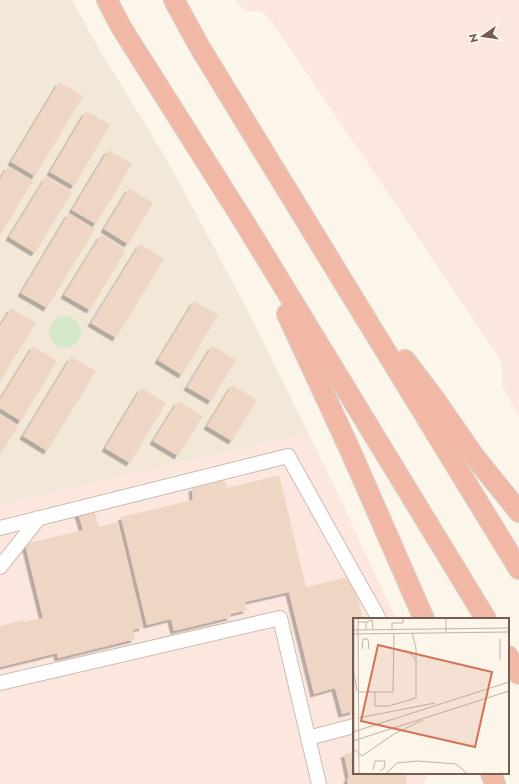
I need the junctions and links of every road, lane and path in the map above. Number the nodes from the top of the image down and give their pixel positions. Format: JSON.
{"nodes":[{"id":1,"x":107,"y":0,"type":"edge"},
{"id":2,"x":174,"y":0,"type":"edge"},
{"id":3,"x":246,"y":226,"type":"junction"},
{"id":4,"x":344,"y":281,"type":"junction"},
{"id":5,"x":519,"y":512,"type":"edge"},
{"id":6,"x":39,"y":518,"type":"junction"},
{"id":7,"x":0,"y":528,"type":"edge"},
{"id":8,"x":0,"y":567,"type":"edge"},
{"id":9,"x":519,"y":569,"type":"edge"},
{"id":10,"x":378,"y":618,"type":"edge"},
{"id":11,"x":424,"y":618,"type":"edge"},
{"id":12,"x":485,"y":618,"type":"edge"},
{"id":13,"x":509,"y":658,"type":"edge"},
{"id":14,"x":519,"y":674,"type":"edge"},
{"id":15,"x":0,"y":683,"type":"edge"},
{"id":16,"x":353,"y":726,"type":"edge"},
{"id":17,"x":308,"y":738,"type":"junction"},
{"id":18,"x":491,"y":774,"type":"edge"},
{"id":19,"x":319,"y":784,"type":"edge"},
{"id":20,"x":496,"y":784,"type":"edge"}],
"edges":[{"from":1,"to":3,"type":"highway"},
{"from":2,"to":4,"type":"highway"},
{"from":3,"to":11,"type":"highway"},
{"from":3,"to":12,"type":"highway"},
{"from":4,"to":5,"type":"highway"},
{"from":4,"to":9,"type":"highway"},
{"from":6,"to":7,"type":"lane"},
{"from":6,"to":8,"type":"lane"},
{"from":6,"to":10,"type":"lane"},
{"from":13,"to":14,"type":"highway"},
{"from":15,"to":17,"type":"lane"},
{"from":16,"to":17,"type":"lane"},
{"from":17,"to":19,"type":"lane"},
{"from":18,"to":20,"type":"highway"}]}
